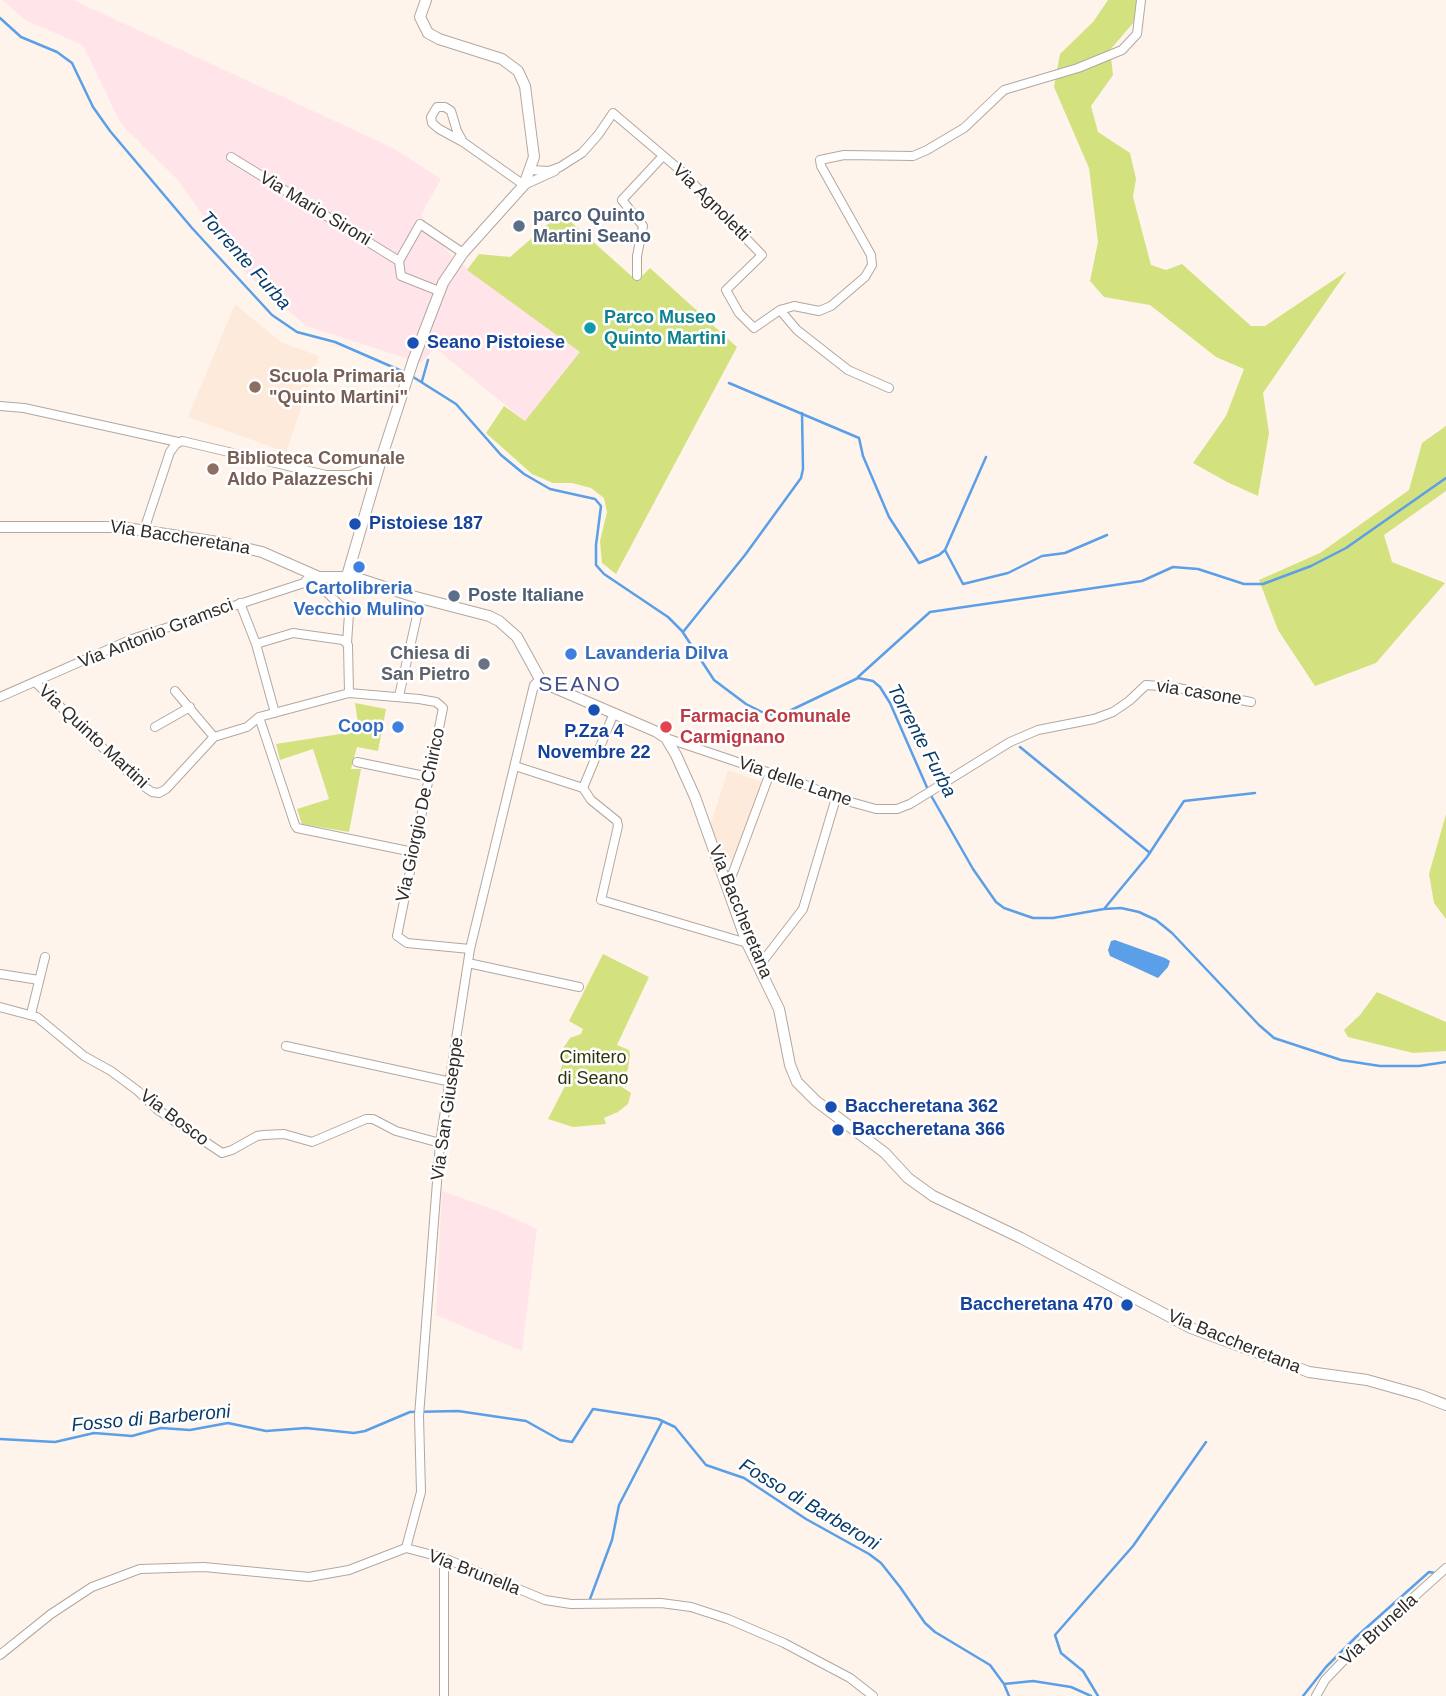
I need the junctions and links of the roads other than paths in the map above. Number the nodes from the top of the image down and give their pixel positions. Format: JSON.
{"nodes":[{"id":1,"x":426,"y":0,"type":"edge"},
{"id":2,"x":1141,"y":0,"type":"edge"},
{"id":3,"x":463,"y":142,"type":"junction"},
{"id":4,"x":663,"y":156,"type":"junction"},
{"id":5,"x":231,"y":157,"type":"dead end"},
{"id":6,"x":560,"y":167,"type":"junction"},
{"id":7,"x":531,"y":170,"type":"junction"},
{"id":8,"x":524,"y":185,"type":"junction"},
{"id":9,"x":463,"y":253,"type":"junction"},
{"id":10,"x":399,"y":261,"type":"junction"},
{"id":11,"x":637,"y":276,"type":"dead end"},
{"id":12,"x":439,"y":291,"type":"junction"},
{"id":13,"x":779,"y":310,"type":"junction"},
{"id":14,"x":888,"y":388,"type":"dead end"},
{"id":15,"x":0,"y":406,"type":"edge"},
{"id":16,"x":176,"y":444,"type":"junction"},
{"id":17,"x":381,"y":458,"type":"junction"},
{"id":18,"x":378,"y":470,"type":"junction"},
{"id":19,"x":326,"y":475,"type":"junction"},
{"id":20,"x":352,"y":481,"type":"junction"},
{"id":21,"x":372,"y":489,"type":"junction"},
{"id":22,"x":0,"y":527,"type":"edge"},
{"id":23,"x":144,"y":530,"type":"junction"},
{"id":24,"x":314,"y":575,"type":"junction"},
{"id":25,"x":347,"y":576,"type":"junction"},
{"id":26,"x":421,"y":598,"type":"junction"},
{"id":27,"x":240,"y":603,"type":"junction"},
{"id":28,"x":345,"y":642,"type":"junction"},
{"id":29,"x":256,"y":645,"type":"junction"},
{"id":30,"x":538,"y":681,"type":"junction"},
{"id":31,"x":35,"y":682,"type":"junction"},
{"id":32,"x":175,"y":691,"type":"dead end"},
{"id":33,"x":349,"y":693,"type":"junction"},
{"id":34,"x":399,"y":696,"type":"junction"},
{"id":35,"x":0,"y":697,"type":"edge"},
{"id":36,"x":1251,"y":702,"type":"dead end"},
{"id":37,"x":190,"y":707,"type":"junction"},
{"id":38,"x":275,"y":713,"type":"junction"},
{"id":39,"x":614,"y":713,"type":"junction"},
{"id":40,"x":259,"y":718,"type":"junction"},
{"id":41,"x":155,"y":727,"type":"dead end"},
{"id":42,"x":214,"y":737,"type":"junction"},
{"id":43,"x":666,"y":738,"type":"junction"},
{"id":44,"x":357,"y":762,"type":"dead end"},
{"id":45,"x":515,"y":766,"type":"junction"},
{"id":46,"x":770,"y":773,"type":"junction"},
{"id":47,"x":429,"y":777,"type":"junction"},
{"id":48,"x":936,"y":786,"type":"joint"},
{"id":49,"x":583,"y":788,"type":"junction"},
{"id":50,"x":836,"y":798,"type":"junction"},
{"id":51,"x":413,"y":852,"type":"junction"},
{"id":52,"x":728,"y":886,"type":"junction"},
{"id":53,"x":747,"y":943,"type":"junction"},
{"id":54,"x":470,"y":949,"type":"junction"},
{"id":55,"x":46,"y":957,"type":"dead end"},
{"id":56,"x":468,"y":963,"type":"junction"},
{"id":57,"x":759,"y":966,"type":"junction"},
{"id":58,"x":0,"y":974,"type":"edge"},
{"id":59,"x":39,"y":981,"type":"junction"},
{"id":60,"x":579,"y":987,"type":"dead end"},
{"id":61,"x":0,"y":1007,"type":"edge"},
{"id":62,"x":31,"y":1014,"type":"junction"},
{"id":63,"x":286,"y":1046,"type":"dead end"},
{"id":64,"x":451,"y":1083,"type":"junction"},
{"id":65,"x":440,"y":1143,"type":"junction"},
{"id":66,"x":1446,"y":1405,"type":"edge"},
{"id":67,"x":406,"y":1548,"type":"junction"},
{"id":68,"x":444,"y":1558,"type":"junction"},
{"id":69,"x":1446,"y":1568,"type":"edge"},
{"id":70,"x":0,"y":1655,"type":"edge"},
{"id":71,"x":444,"y":1696,"type":"edge"},
{"id":72,"x":873,"y":1696,"type":"edge"},
{"id":73,"x":1316,"y":1696,"type":"edge"}],
"edges":[{"from":1,"to":7,"type":"street"},
{"from":2,"to":13,"type":"street"},
{"from":3,"to":3,"type":"street"},
{"from":3,"to":8,"type":"street"},
{"from":4,"to":6,"type":"street","name":"Via Agnoletti"},
{"from":4,"to":11,"type":"street"},
{"from":4,"to":13,"type":"street","name":"Via Agnoletti"},
{"from":5,"to":10,"type":"street","name":"Via Mario Sironi"},
{"from":6,"to":7,"type":"street"},
{"from":6,"to":8,"type":"street","name":"Via Agnoletti"},
{"from":7,"to":8,"type":"street"},
{"from":8,"to":9,"type":"street"},
{"from":9,"to":10,"type":"street"},
{"from":9,"to":12,"type":"street"},
{"from":10,"to":12,"type":"street","name":"Via Mario Sironi"},
{"from":12,"to":17,"type":"street"},
{"from":13,"to":14,"type":"street"},
{"from":15,"to":16,"type":"street"},
{"from":16,"to":19,"type":"street"},
{"from":16,"to":23,"type":"street"},
{"from":17,"to":18,"type":"street"},
{"from":17,"to":19,"type":"street"},
{"from":18,"to":20,"type":"street"},
{"from":18,"to":21,"type":"street"},
{"from":19,"to":20,"type":"street"},
{"from":20,"to":21,"type":"street"},
{"from":21,"to":25,"type":"street"},
{"from":22,"to":23,"type":"street","name":"Via Baccheretana"},
{"from":23,"to":24,"type":"street","name":"Via Baccheretana"},
{"from":24,"to":25,"type":"street","name":"Via Baccheretana"},
{"from":24,"to":27,"type":"street","name":"Via Antonio Gramsci"},
{"from":24,"to":28,"type":"street"},
{"from":25,"to":26,"type":"street","name":"Via Baccheretana"},
{"from":26,"to":30,"type":"street","name":"Via Baccheretana"},
{"from":26,"to":34,"type":"street"},
{"from":27,"to":29,"type":"street"},
{"from":27,"to":31,"type":"street","name":"Via Antonio Gramsci"},
{"from":28,"to":29,"type":"street"},
{"from":28,"to":33,"type":"street"},
{"from":29,"to":38,"type":"street"},
{"from":30,"to":39,"type":"street"},
{"from":30,"to":45,"type":"street","name":"Via San Giuseppe"},
{"from":31,"to":35,"type":"street","name":"Via Antonio Gramsci"},
{"from":31,"to":42,"type":"street","name":"Via Quinto Martini"},
{"from":32,"to":37,"type":"street"},
{"from":33,"to":34,"type":"street","name":"Via Giorgio De Chirico"},
{"from":33,"to":38,"type":"street","name":"Via Giorgio De Chirico"},
{"from":34,"to":47,"type":"street","name":"Via Giorgio De Chirico"},
{"from":36,"to":48,"type":"street","name":"via casone"},
{"from":37,"to":41,"type":"street"},
{"from":37,"to":42,"type":"street"},
{"from":38,"to":40,"type":"street","name":"Via Giorgio De Chirico"},
{"from":39,"to":43,"type":"street"},
{"from":39,"to":49,"type":"street"},
{"from":40,"to":42,"type":"street","name":"Via Giorgio De Chirico"},
{"from":40,"to":51,"type":"street"},
{"from":43,"to":46,"type":"street","name":"Via delle Lame"},
{"from":43,"to":52,"type":"street","name":"Via Baccheretana"},
{"from":44,"to":47,"type":"street"},
{"from":45,"to":49,"type":"street"},
{"from":45,"to":54,"type":"street","name":"Via San Giuseppe"},
{"from":46,"to":50,"type":"street","name":"Via delle Lame"},
{"from":46,"to":52,"type":"street"},
{"from":47,"to":51,"type":"street","name":"Via Giorgio De Chirico"},
{"from":48,"to":50,"type":"street","name":"Via delle Lame"},
{"from":49,"to":53,"type":"street"},
{"from":50,"to":57,"type":"street"},
{"from":51,"to":54,"type":"street","name":"Via Giorgio De Chirico"},
{"from":52,"to":53,"type":"street","name":"Via Baccheretana"},
{"from":53,"to":57,"type":"street","name":"Via Baccheretana"},
{"from":54,"to":56,"type":"street","name":"Via San Giuseppe"},
{"from":55,"to":59,"type":"street"},
{"from":56,"to":60,"type":"street"},
{"from":56,"to":64,"type":"street","name":"Via San Giuseppe"},
{"from":57,"to":66,"type":"street","name":"Via Baccheretana"},
{"from":58,"to":59,"type":"street"},
{"from":59,"to":62,"type":"street"},
{"from":61,"to":62,"type":"street","name":"Via Bosco"},
{"from":62,"to":65,"type":"street","name":"Via Bosco"},
{"from":63,"to":64,"type":"street"},
{"from":64,"to":65,"type":"street","name":"Via San Giuseppe"},
{"from":65,"to":67,"type":"street","name":"Via San Giuseppe"},
{"from":67,"to":68,"type":"street","name":"Via Brunella"},
{"from":67,"to":70,"type":"street","name":"Via Brunella"},
{"from":68,"to":71,"type":"street"},
{"from":68,"to":72,"type":"street","name":"Via Brunella"},
{"from":69,"to":73,"type":"street","name":"Via Brunella"}]}
